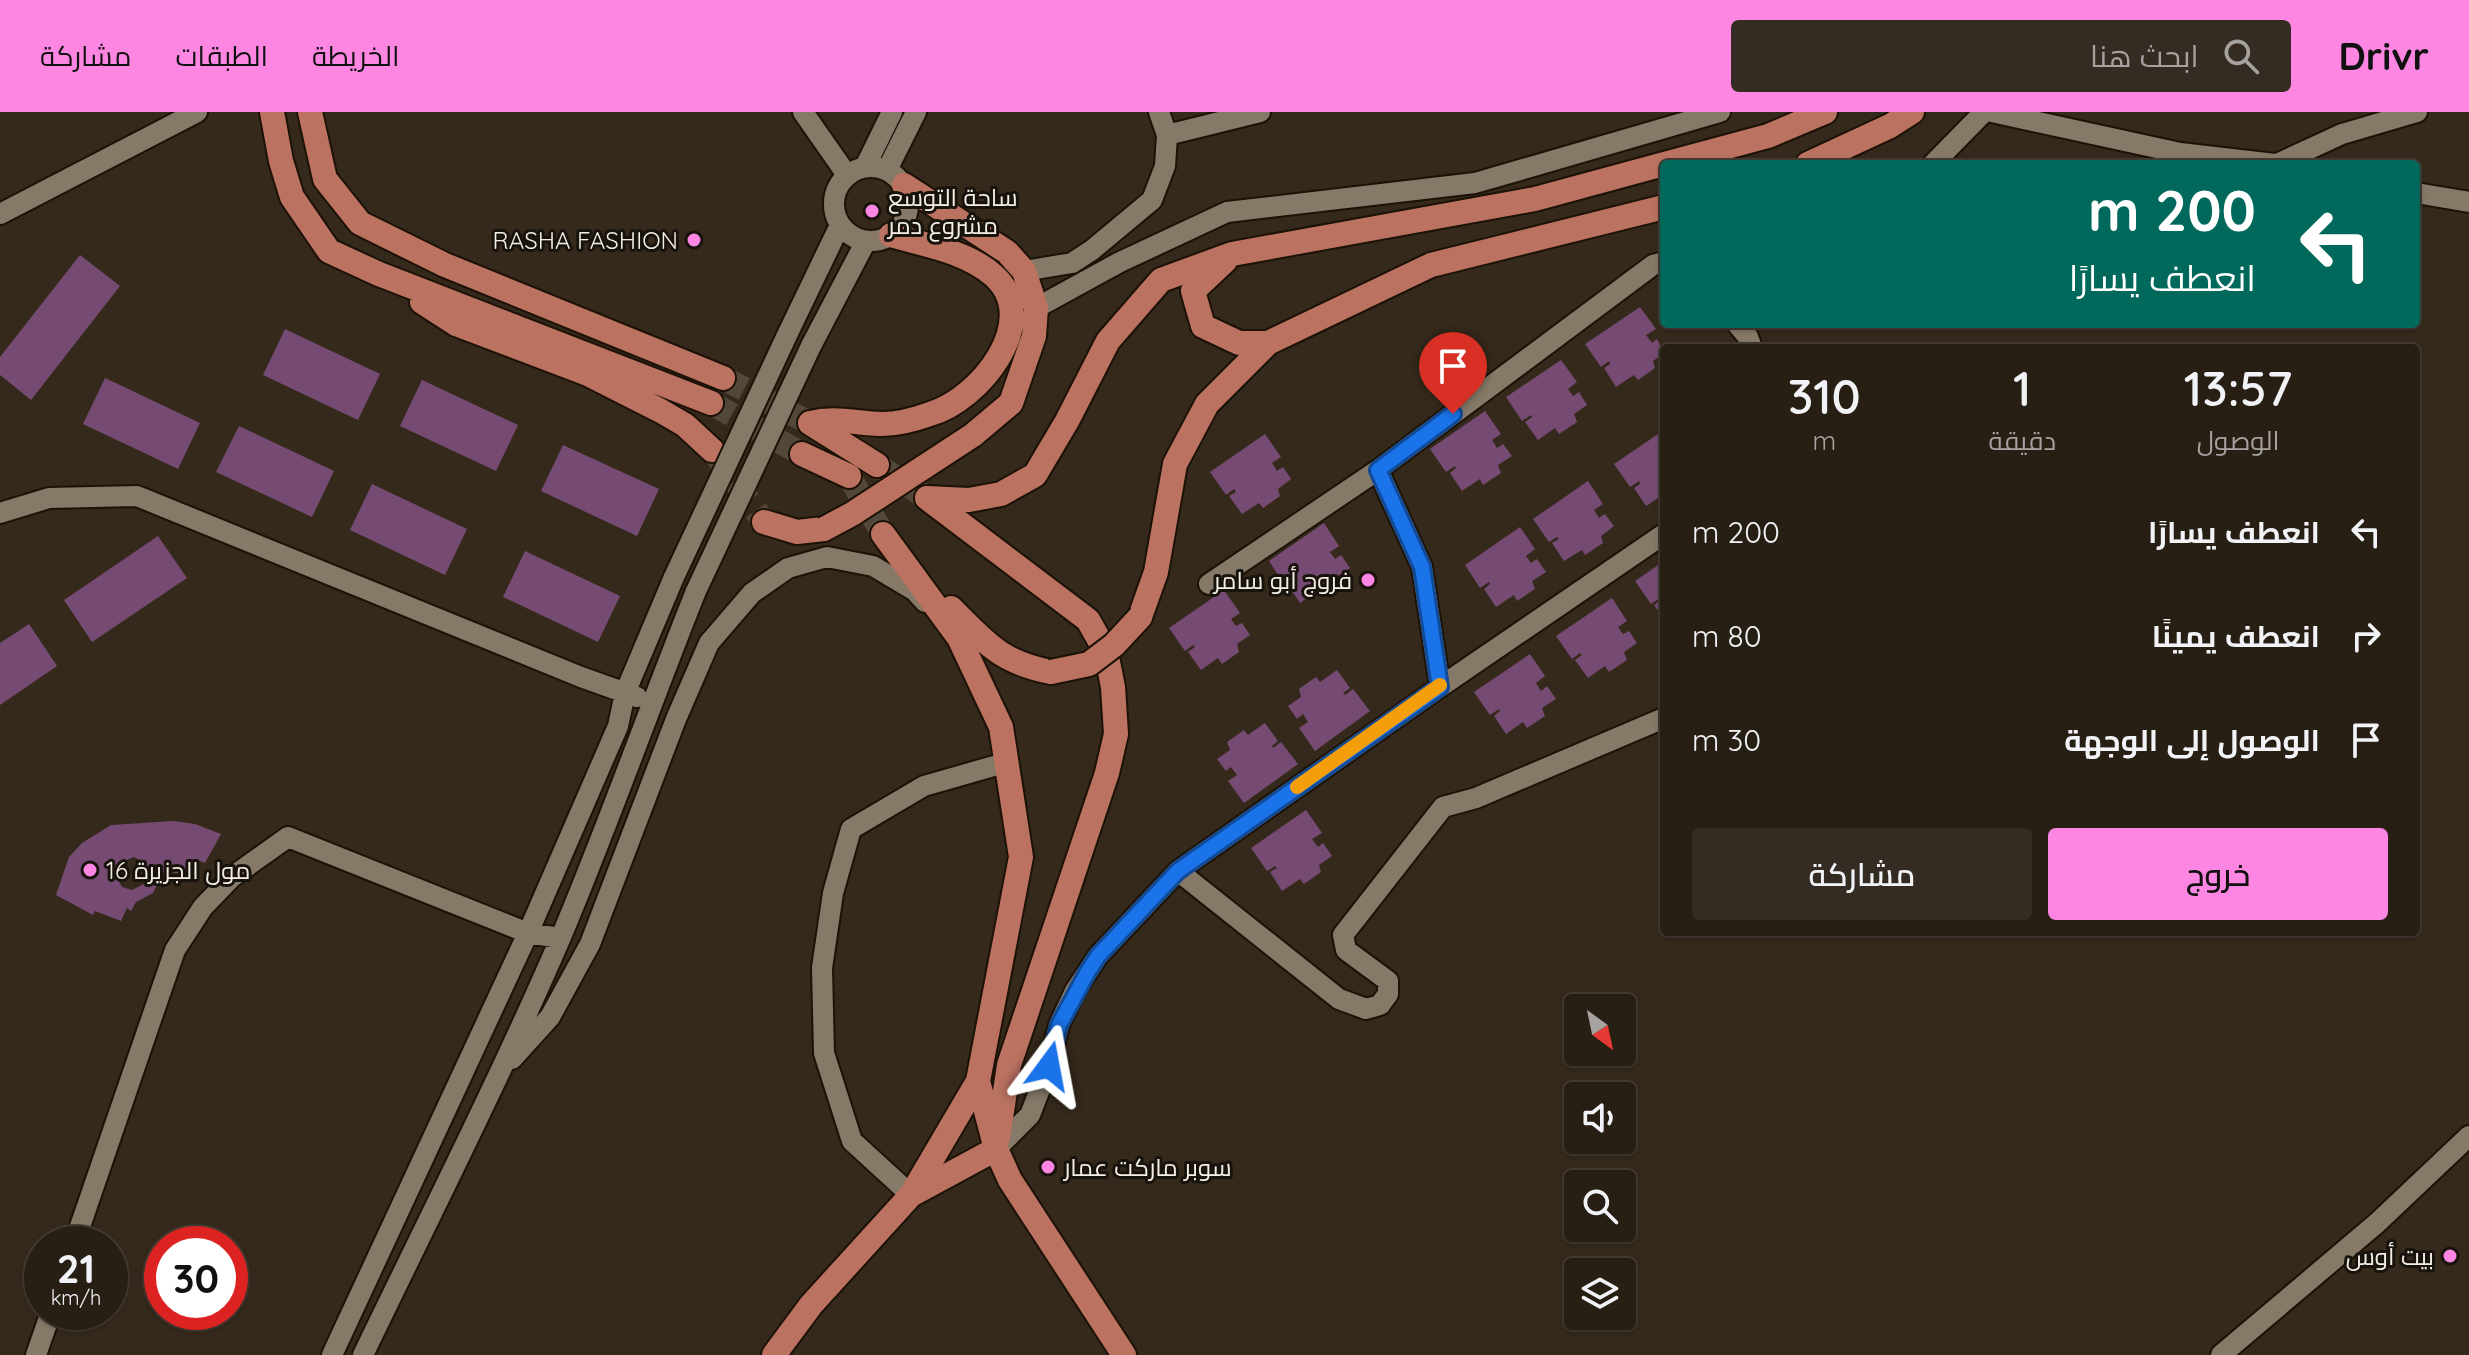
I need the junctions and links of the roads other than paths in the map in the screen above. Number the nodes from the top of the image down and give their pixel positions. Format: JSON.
{"nodes":[{"id":1,"x":197,"y":112,"type":"edge"},
{"id":2,"x":272,"y":112,"type":"edge"},
{"id":3,"x":310,"y":112,"type":"edge"},
{"id":4,"x":803,"y":112,"type":"edge"},
{"id":5,"x":892,"y":112,"type":"edge"},
{"id":6,"x":916,"y":112,"type":"edge"},
{"id":7,"x":1159,"y":112,"type":"edge"},
{"id":8,"x":1260,"y":112,"type":"edge"},
{"id":9,"x":1720,"y":112,"type":"edge"},
{"id":10,"x":1825,"y":112,"type":"edge"},
{"id":11,"x":1912,"y":112,"type":"edge"},
{"id":12,"x":1984,"y":112,"type":"edge"},
{"id":13,"x":1992,"y":112,"type":"edge"},
{"id":14,"x":2417,"y":112,"type":"edge"},
{"id":15,"x":1167,"y":135,"type":"junction"},
{"id":16,"x":1679,"y":160,"type":"edge"},
{"id":17,"x":1817,"y":160,"type":"edge"},
{"id":18,"x":1937,"y":160,"type":"edge"},
{"id":19,"x":2241,"y":160,"type":"edge"},
{"id":20,"x":2285,"y":160,"type":"edge"},
{"id":21,"x":1660,"y":165,"type":"edge"},
{"id":22,"x":856,"y":171,"type":"junction"},
{"id":23,"x":895,"y":178,"type":"junction"},
{"id":24,"x":2420,"y":194,"type":"edge"},
{"id":25,"x":2469,"y":202,"type":"edge"},
{"id":26,"x":1660,"y":208,"type":"edge"},
{"id":27,"x":0,"y":214,"type":"edge"},
{"id":28,"x":840,"y":225,"type":"junction"},
{"id":29,"x":891,"y":235,"type":"junction"},
{"id":30,"x":866,"y":241,"type":"junction"},
{"id":31,"x":1232,"y":254,"type":"junction"},
{"id":32,"x":1660,"y":263,"type":"edge"},
{"id":33,"x":1024,"y":271,"type":"junction"},
{"id":34,"x":379,"y":274,"type":"junction"},
{"id":35,"x":1036,"y":308,"type":"junction"},
{"id":36,"x":1268,"y":343,"type":"junction"},
{"id":37,"x":723,"y":378,"type":"tunnel mouth"},
{"id":38,"x":711,"y":403,"type":"tunnel mouth"},
{"id":39,"x":712,"y":450,"type":"tunnel mouth"},
{"id":40,"x":802,"y":454,"type":"tunnel mouth"},
{"id":41,"x":877,"y":465,"type":"tunnel mouth"},
{"id":42,"x":1378,"y":470,"type":"junction"},
{"id":43,"x":849,"y":476,"type":"tunnel mouth"},
{"id":44,"x":0,"y":513,"type":"edge"},
{"id":45,"x":764,"y":522,"type":"tunnel mouth"},
{"id":46,"x":1660,"y":537,"type":"edge"},
{"id":47,"x":1209,"y":584,"type":"dead end"},
{"id":48,"x":959,"y":638,"type":"junction"},
{"id":49,"x":1440,"y":687,"type":"junction"},
{"id":50,"x":625,"y":693,"type":"junction"},
{"id":51,"x":652,"y":702,"type":"junction"},
{"id":52,"x":1660,"y":720,"type":"edge"},
{"id":53,"x":1008,"y":762,"type":"junction"},
{"id":54,"x":1178,"y":871,"type":"junction"},
{"id":55,"x":528,"y":933,"type":"junction"},
{"id":56,"x":560,"y":938,"type":"junction"},
{"id":57,"x":498,"y":1074,"type":"junction"},
{"id":58,"x":978,"y":1081,"type":"junction"},
{"id":59,"x":2469,"y":1136,"type":"edge"},
{"id":60,"x":996,"y":1149,"type":"junction"},
{"id":61,"x":911,"y":1195,"type":"junction"},
{"id":62,"x":80,"y":1226,"type":"edge"},
{"id":63,"x":45,"y":1330,"type":"edge"},
{"id":64,"x":36,"y":1355,"type":"edge"},
{"id":65,"x":332,"y":1355,"type":"edge"},
{"id":66,"x":363,"y":1355,"type":"edge"},
{"id":67,"x":774,"y":1355,"type":"edge"},
{"id":68,"x":1124,"y":1355,"type":"edge"},
{"id":69,"x":2221,"y":1355,"type":"edge"}],
"edges":[{"from":1,"to":27,"type":"street"},
{"from":2,"to":34,"type":"main road"},
{"from":3,"to":37,"type":"main road"},
{"from":4,"to":22,"type":"street"},
{"from":5,"to":22,"type":"street"},
{"from":6,"to":23,"type":"street"},
{"from":7,"to":15,"type":"street"},
{"from":8,"to":15,"type":"street"},
{"from":9,"to":35,"type":"street"},
{"from":10,"to":16,"type":"main road"},
{"from":11,"to":17,"type":"main road"},
{"from":12,"to":18,"type":"street"},
{"from":13,"to":19,"type":"street"},
{"from":14,"to":20,"type":"street"},
{"from":15,"to":33,"type":"street"},
{"from":21,"to":31,"type":"main road"},
{"from":22,"to":23,"type":"street"},
{"from":22,"to":28,"type":"street"},
{"from":23,"to":29,"type":"street"},
{"from":23,"to":33,"type":"main road"},
{"from":24,"to":25,"type":"street"},
{"from":26,"to":36,"type":"main road"},
{"from":28,"to":30,"type":"street"},
{"from":28,"to":50,"type":"street","bridge":true},
{"from":29,"to":30,"type":"street"},
{"from":29,"to":41,"type":"main road"},
{"from":30,"to":51,"type":"street","bridge":true},
{"from":31,"to":36,"type":"main road"},
{"from":31,"to":60,"type":"main road"},
{"from":32,"to":42,"type":"street"},
{"from":33,"to":35,"type":"main road"},
{"from":34,"to":38,"type":"main road"},
{"from":34,"to":39,"type":"main road"},
{"from":35,"to":45,"type":"main road","bridge":true},
{"from":36,"to":48,"type":"main road","bridge":true},
{"from":40,"to":43,"type":"main road"},
{"from":42,"to":47,"type":"street"},
{"from":42,"to":49,"type":"street"},
{"from":44,"to":50,"type":"street"},
{"from":46,"to":49,"type":"street"},
{"from":48,"to":53,"type":"main road"},
{"from":48,"to":57,"type":"street"},
{"from":49,"to":54,"type":"street"},
{"from":50,"to":51,"type":"street"},
{"from":50,"to":55,"type":"street"},
{"from":51,"to":56,"type":"street"},
{"from":52,"to":54,"type":"street"},
{"from":53,"to":58,"type":"main road"},
{"from":53,"to":61,"type":"street"},
{"from":54,"to":60,"type":"street"},
{"from":55,"to":56,"type":"street"},
{"from":55,"to":62,"type":"street"},
{"from":55,"to":65,"type":"street"},
{"from":56,"to":57,"type":"street"},
{"from":57,"to":66,"type":"street"},
{"from":58,"to":60,"type":"main road"},
{"from":58,"to":61,"type":"main road"},
{"from":59,"to":69,"type":"street"},
{"from":60,"to":61,"type":"main road"},
{"from":60,"to":68,"type":"main road"},
{"from":61,"to":67,"type":"main road"},
{"from":63,"to":64,"type":"street"}]}
